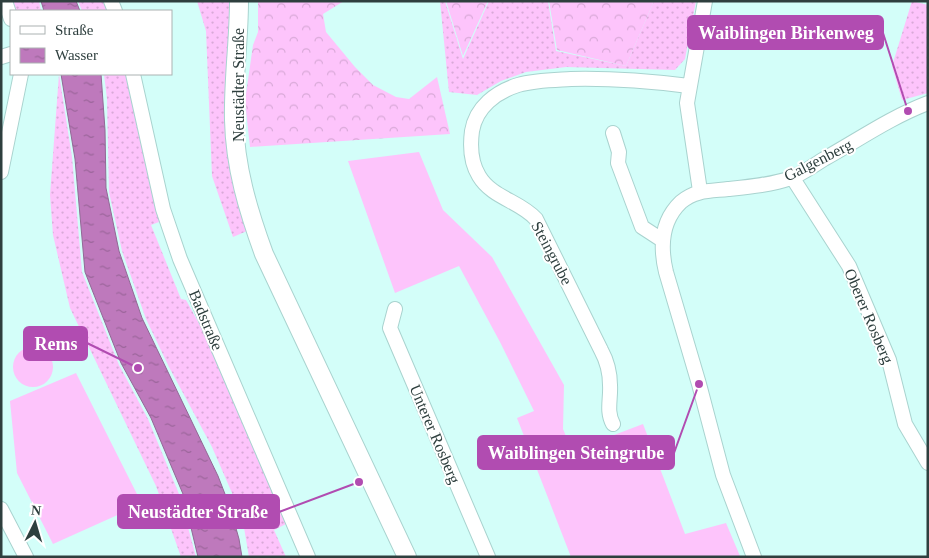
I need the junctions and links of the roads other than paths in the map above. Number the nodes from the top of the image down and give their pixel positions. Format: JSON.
{"nodes":[{"id":1,"x":5,"y":1,"type":"edge"},
{"id":2,"x":239,"y":1,"type":"edge"},
{"id":3,"x":705,"y":1,"type":"edge"},
{"id":4,"x":10,"y":16,"type":"edge"},
{"id":5,"x":21,"y":75,"type":"edge"},
{"id":6,"x":133,"y":75,"type":"edge"},
{"id":7,"x":689,"y":86,"type":"junction"},
{"id":8,"x":928,"y":103,"type":"edge"},
{"id":9,"x":613,"y":133,"type":"dead end"},
{"id":10,"x":3,"y":150,"type":"edge"},
{"id":11,"x":1,"y":172,"type":"edge"},
{"id":12,"x":792,"y":178,"type":"junction"},
{"id":13,"x":700,"y":191,"type":"junction"},
{"id":14,"x":662,"y":240,"type":"junction"},
{"id":15,"x":394,"y":309,"type":"dead end"},
{"id":16,"x":613,"y":424,"type":"dead end"},
{"id":17,"x":928,"y":463,"type":"edge"},
{"id":18,"x":1,"y":510,"type":"edge"},
{"id":19,"x":407,"y":556,"type":"edge"},
{"id":20,"x":26,"y":557,"type":"edge"},
{"id":21,"x":308,"y":557,"type":"edge"},
{"id":22,"x":488,"y":557,"type":"edge"},
{"id":23,"x":754,"y":557,"type":"edge"}],
"edges":[{"from":1,"to":4,"type":"street"},
{"from":2,"to":19,"type":"street","name":"Neustädter Straße"},
{"from":3,"to":7,"type":"street"},
{"from":5,"to":10,"type":"street"},
{"from":6,"to":21,"type":"street","name":"Badstraße"},
{"from":7,"to":13,"type":"street"},
{"from":7,"to":16,"type":"street","name":"Steingrube"},
{"from":8,"to":12,"type":"street","name":"Galgenberg"},
{"from":9,"to":14,"type":"street"},
{"from":10,"to":11,"type":"street"},
{"from":12,"to":13,"type":"street","name":"Galgenberg"},
{"from":12,"to":17,"type":"street","name":"Oberer Rosberg"},
{"from":13,"to":14,"type":"street"},
{"from":14,"to":23,"type":"street"},
{"from":15,"to":22,"type":"street","name":"Unterer Rosberg"},
{"from":18,"to":20,"type":"street"}]}
